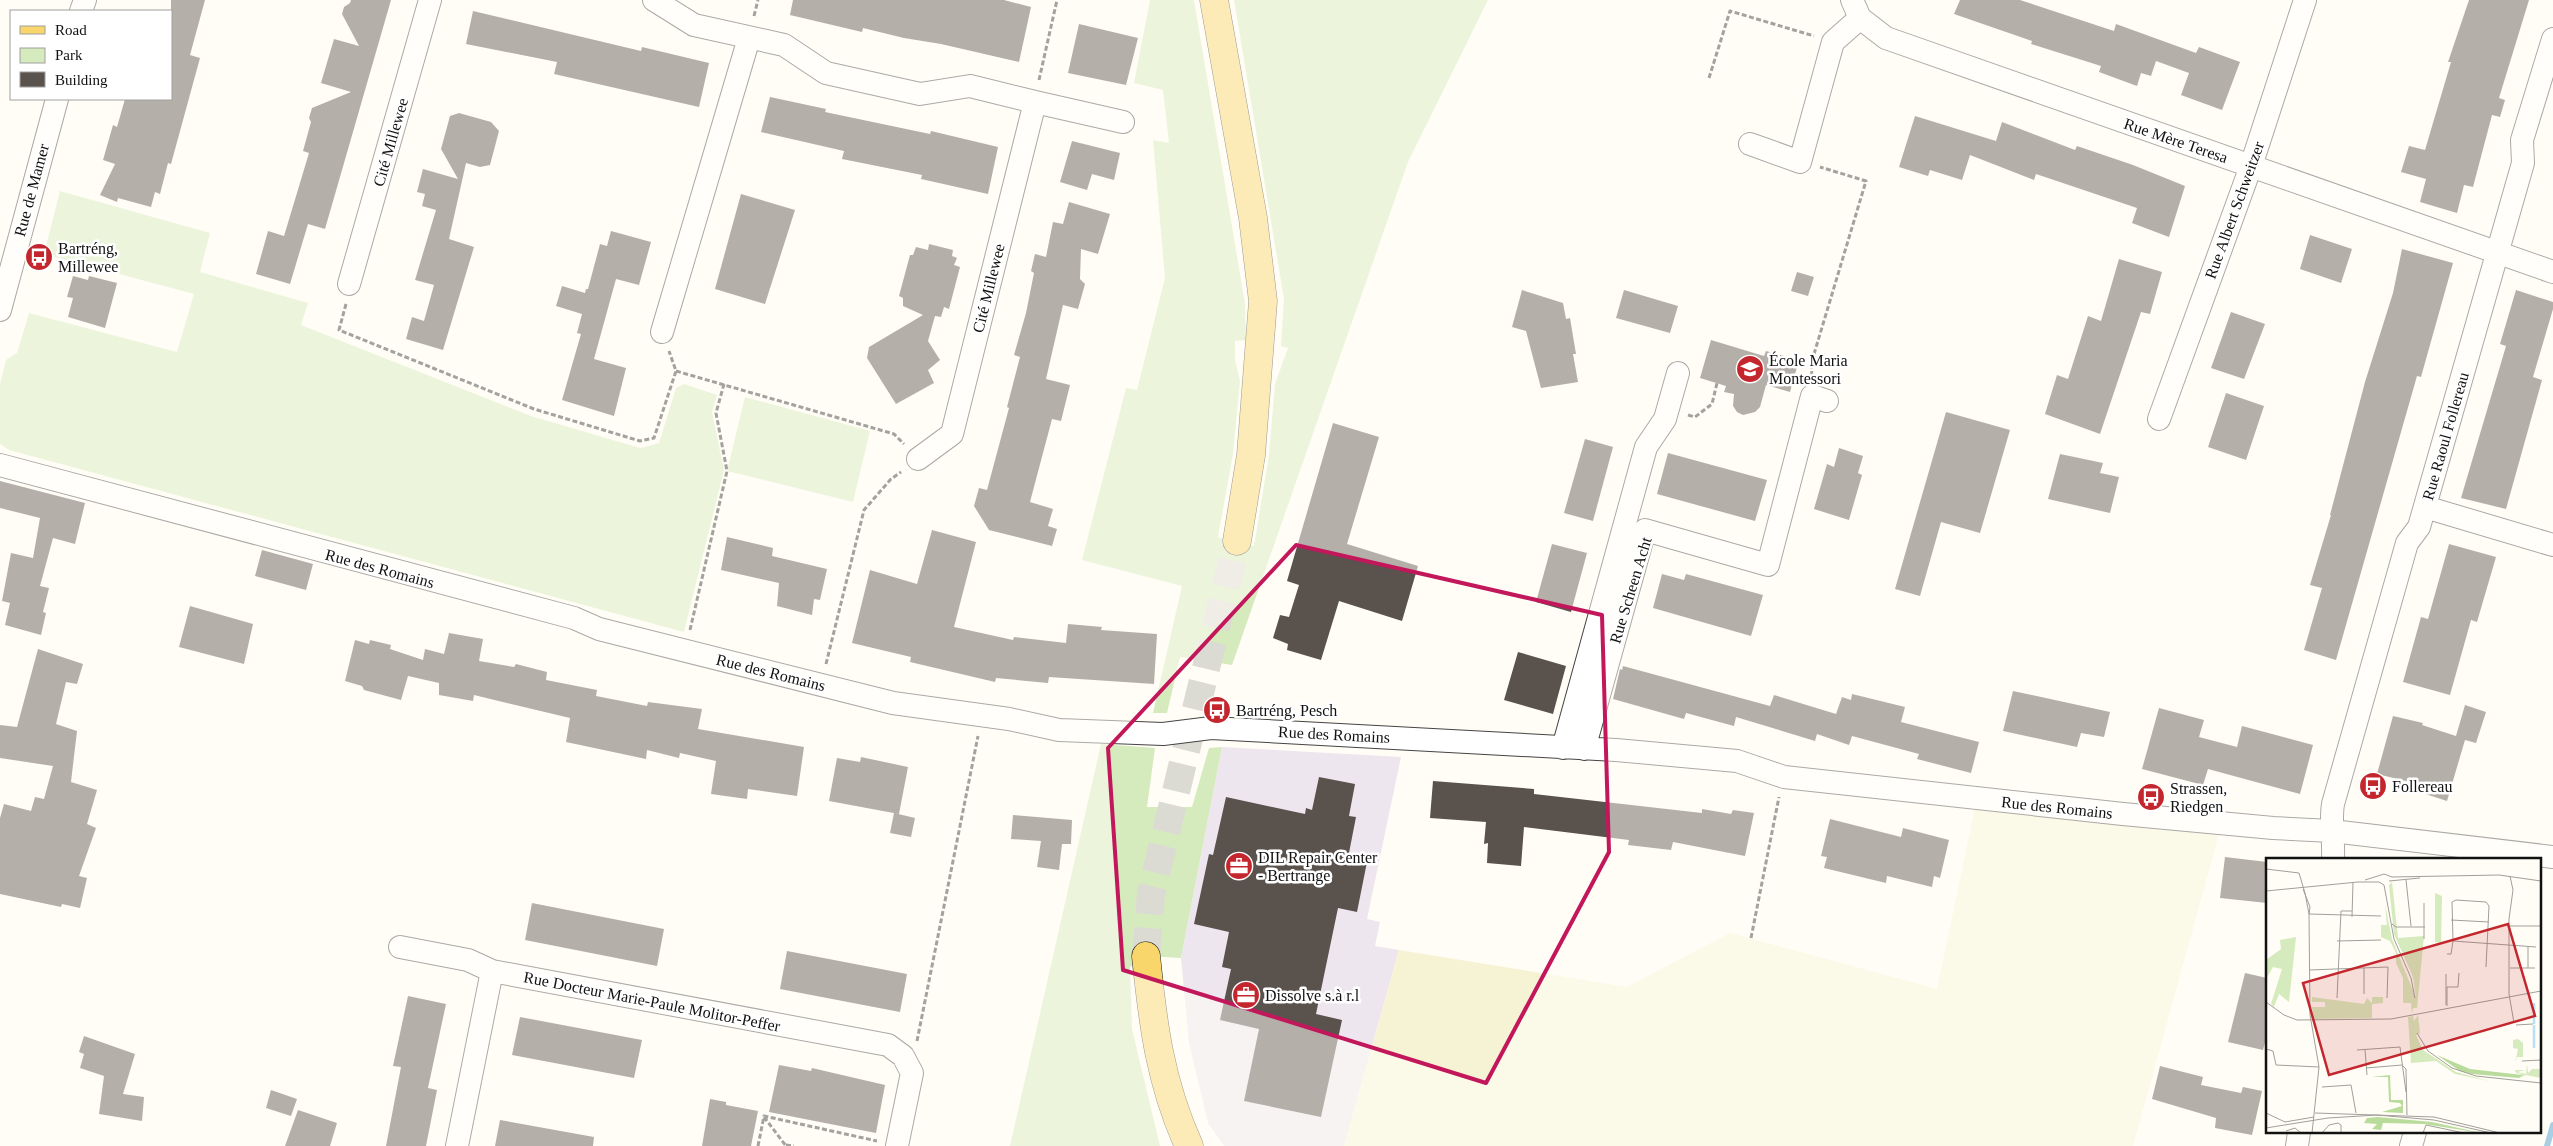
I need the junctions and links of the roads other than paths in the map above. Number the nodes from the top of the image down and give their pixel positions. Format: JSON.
{"nodes":[{"id":1,"x":430,"y":0,"type":"edge"},
{"id":2,"x":654,"y":0,"type":"edge"},
{"id":3,"x":1214,"y":0,"type":"edge"},
{"id":4,"x":2305,"y":0,"type":"edge"},
{"id":5,"x":1856,"y":9,"type":"edge"},
{"id":6,"x":749,"y":38,"type":"junction"},
{"id":7,"x":2553,"y":39,"type":"edge"},
{"id":8,"x":57,"y":100,"type":"edge"},
{"id":9,"x":1035,"y":102,"type":"junction"},
{"id":10,"x":1123,"y":122,"type":"dead end"},
{"id":11,"x":1750,"y":144,"type":"dead end"},
{"id":12,"x":2251,"y":166,"type":"junction"},
{"id":13,"x":2497,"y":252,"type":"junction"},
{"id":14,"x":2553,"y":272,"type":"edge"},
{"id":15,"x":349,"y":284,"type":"road end"},
{"id":16,"x":0,"y":310,"type":"edge"},
{"id":17,"x":662,"y":332,"type":"road end"},
{"id":18,"x":1678,"y":373,"type":"dead end"},
{"id":19,"x":1820,"y":398,"type":"road end"},
{"id":20,"x":2159,"y":419,"type":"dead end"},
{"id":21,"x":918,"y":459,"type":"road end"},
{"id":22,"x":0,"y":466,"type":"edge"},
{"id":23,"x":2424,"y":507,"type":"junction"},
{"id":24,"x":1237,"y":541,"type":"tunnel mouth"},
{"id":25,"x":2553,"y":545,"type":"edge"},
{"id":26,"x":1573,"y":748,"type":"junction"},
{"id":27,"x":2332,"y":831,"type":"junction"},
{"id":28,"x":2553,"y":857,"type":"edge"},
{"id":29,"x":2333,"y":858,"type":"edge"},
{"id":30,"x":400,"y":947,"type":"dead end"},
{"id":31,"x":1146,"y":956,"type":"tunnel mouth"},
{"id":32,"x":492,"y":971,"type":"junction"},
{"id":33,"x":888,"y":1144,"type":"edge"},
{"id":34,"x":457,"y":1146,"type":"edge"},
{"id":35,"x":1189,"y":1146,"type":"edge"}],
"edges":[{"from":1,"to":15,"type":"street","name":"Cité Millewee"},
{"from":2,"to":6,"type":"street"},
{"from":3,"to":24,"type":"main road"},
{"from":4,"to":12,"type":"street","name":"Rue Albert Schweitzer"},
{"from":5,"to":11,"type":"street"},
{"from":5,"to":12,"type":"street","name":"Rue Mère Teresa"},
{"from":6,"to":9,"type":"street"},
{"from":6,"to":17,"type":"street"},
{"from":7,"to":13,"type":"street","name":"Rue Raoul Follereau"},
{"from":8,"to":16,"type":"street","name":"Rue de Mamer"},
{"from":9,"to":10,"type":"street"},
{"from":9,"to":21,"type":"street","name":"Cité Millewee"},
{"from":12,"to":13,"type":"street","name":"Rue Mère Teresa"},
{"from":12,"to":20,"type":"street","name":"Rue Albert Schweitzer"},
{"from":13,"to":14,"type":"street","name":"Rue Mère Teresa"},
{"from":13,"to":23,"type":"street","name":"Rue Raoul Follereau"},
{"from":18,"to":26,"type":"street"},
{"from":19,"to":26,"type":"street","name":"Rue Scheen Acht"},
{"from":22,"to":26,"type":"street","name":"Rue des Romains"},
{"from":23,"to":25,"type":"street"},
{"from":23,"to":27,"type":"street","name":"Rue Raoul Follereau"},
{"from":26,"to":27,"type":"street","name":"Rue des Romains"},
{"from":27,"to":28,"type":"street","name":"Rue des Romains"},
{"from":27,"to":29,"type":"street","name":"Rue Raoul Follereau"},
{"from":30,"to":32,"type":"street","name":"Rue Docteur Marie-Paule Molitor-Peffer"},
{"from":31,"to":35,"type":"main road"},
{"from":32,"to":33,"type":"street","name":"Rue Docteur Marie-Paule Molitor-Peffer"},
{"from":32,"to":34,"type":"street"}]}
